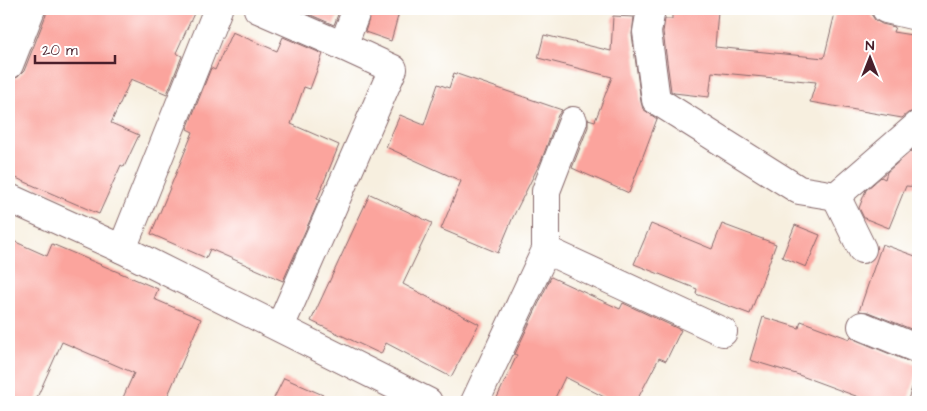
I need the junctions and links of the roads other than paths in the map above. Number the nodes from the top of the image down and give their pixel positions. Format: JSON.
{"nodes":[{"id":1,"x":31,"y":9,"type":"edge"},
{"id":2,"x":218,"y":9,"type":"edge"},
{"id":3,"x":258,"y":9,"type":"edge"},
{"id":4,"x":357,"y":9,"type":"edge"},
{"id":5,"x":651,"y":9,"type":"edge"},
{"id":6,"x":886,"y":9,"type":"edge"},
{"id":7,"x":918,"y":11,"type":"edge"},
{"id":8,"x":343,"y":46,"type":"junction"},
{"id":9,"x":9,"y":65,"type":"edge"},
{"id":10,"x":572,"y":121,"type":"dead end"},
{"id":11,"x":918,"y":124,"type":"edge"},
{"id":12,"x":836,"y":196,"type":"junction"},
{"id":13,"x":9,"y":198,"type":"edge"},
{"id":14,"x":122,"y":249,"type":"junction"},
{"id":15,"x":862,"y":249,"type":"dead end"},
{"id":16,"x":546,"y":250,"type":"junction"},
{"id":17,"x":862,"y":326,"type":"dead end"},
{"id":18,"x":280,"y":327,"type":"junction"},
{"id":19,"x":723,"y":332,"type":"dead end"},
{"id":20,"x":918,"y":349,"type":"edge"},
{"id":21,"x":428,"y":402,"type":"edge"},
{"id":22,"x":475,"y":402,"type":"edge"}],
"edges":[{"from":1,"to":9,"type":"street"},
{"from":2,"to":14,"type":"street"},
{"from":3,"to":8,"type":"street"},
{"from":4,"to":8,"type":"street"},
{"from":5,"to":12,"type":"street"},
{"from":6,"to":7,"type":"street"},
{"from":8,"to":18,"type":"street"},
{"from":10,"to":16,"type":"street"},
{"from":11,"to":12,"type":"street"},
{"from":12,"to":15,"type":"street"},
{"from":13,"to":14,"type":"street"},
{"from":14,"to":18,"type":"street"},
{"from":16,"to":19,"type":"street"},
{"from":16,"to":22,"type":"street"},
{"from":17,"to":20,"type":"street"},
{"from":18,"to":21,"type":"street"}]}
